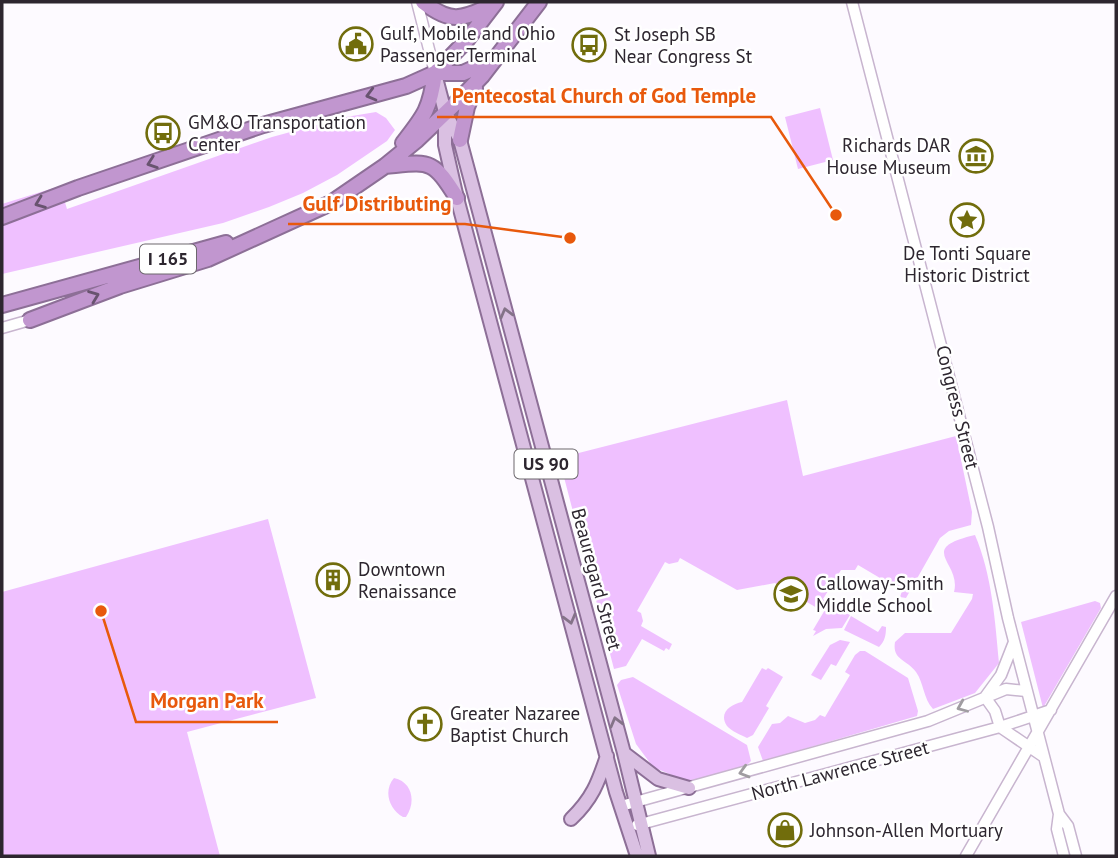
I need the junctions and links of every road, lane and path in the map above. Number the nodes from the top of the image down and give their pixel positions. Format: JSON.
{"nodes":[{"id":1,"x":417,"y":2,"type":"edge"},
{"id":2,"x":423,"y":2,"type":"edge"},
{"id":3,"x":540,"y":2,"type":"edge"},
{"id":4,"x":852,"y":2,"type":"edge"},
{"id":5,"x":495,"y":3,"type":"edge"},
{"id":6,"x":494,"y":58,"type":"junction"},
{"id":7,"x":435,"y":73,"type":"junction"},
{"id":8,"x":482,"y":76,"type":"junction"},
{"id":9,"x":445,"y":112,"type":"junction"},
{"id":10,"x":460,"y":140,"type":"junction"},
{"id":11,"x":385,"y":166,"type":"junction"},
{"id":12,"x":457,"y":198,"type":"junction"},
{"id":13,"x":2,"y":217,"type":"edge"},
{"id":14,"x":265,"y":232,"type":"junction"},
{"id":15,"x":2,"y":305,"type":"edge"},
{"id":16,"x":30,"y":320,"type":"joint"},
{"id":17,"x":491,"y":325,"type":"junction"},
{"id":18,"x":2,"y":328,"type":"edge"},
{"id":19,"x":540,"y":442,"type":"junction"},
{"id":20,"x":561,"y":584,"type":"junction"},
{"id":21,"x":1116,"y":596,"type":"edge"},
{"id":22,"x":1014,"y":642,"type":"junction"},
{"id":23,"x":1027,"y":691,"type":"junction"},
{"id":24,"x":985,"y":697,"type":"junction"},
{"id":25,"x":1051,"y":710,"type":"junction"},
{"id":26,"x":1033,"y":718,"type":"junction"},
{"id":27,"x":1000,"y":727,"type":"junction"},
{"id":28,"x":1037,"y":733,"type":"junction"},
{"id":29,"x":1028,"y":748,"type":"junction"},
{"id":30,"x":624,"y":753,"type":"junction"},
{"id":31,"x":607,"y":755,"type":"junction"},
{"id":32,"x":1044,"y":757,"type":"junction"},
{"id":33,"x":689,"y":788,"type":"junction"},
{"id":34,"x":636,"y":802,"type":"junction"},
{"id":35,"x":621,"y":806,"type":"junction"},
{"id":36,"x":1059,"y":814,"type":"junction"},
{"id":37,"x":571,"y":819,"type":"dead end"},
{"id":38,"x":635,"y":825,"type":"junction"},
{"id":39,"x":637,"y":856,"type":"edge"},
{"id":40,"x":649,"y":856,"type":"edge"},
{"id":41,"x":966,"y":856,"type":"edge"},
{"id":42,"x":1064,"y":856,"type":"edge"},
{"id":43,"x":1076,"y":856,"type":"edge"}],
"edges":[{"from":1,"to":7,"type":"street","name":"Beauregard Street"},
{"from":2,"to":5,"type":"highway"},
{"from":3,"to":6,"type":"highway"},
{"from":4,"to":22,"type":"street","name":"Congress Street"},
{"from":5,"to":7,"type":"highway"},
{"from":6,"to":7,"type":"highway"},
{"from":6,"to":8,"type":"highway"},
{"from":7,"to":9,"type":"main road","name":"Beauregard Street"},
{"from":7,"to":11,"type":"highway"},
{"from":7,"to":13,"type":"highway","one_way":true},
{"from":8,"to":9,"type":"highway"},
{"from":8,"to":10,"type":"highway"},
{"from":9,"to":10,"type":"main road","name":"Beauregard Street","number":"US 90"},
{"from":9,"to":11,"type":"highway"},
{"from":9,"to":12,"type":"main road","name":"Beauregard Street"},
{"from":19,"to":10,"type":"main road","name":"Beauregard Street","number":"US 90","one_way":true},
{"from":11,"to":12,"type":"highway","number":"US 90"},
{"from":11,"to":14,"type":"highway"},
{"from":12,"to":17,"type":"main road","name":"Beauregard Street","number":"US 90"},
{"from":14,"to":15,"type":"highway","number":"I 165"},
{"from":16,"to":14,"type":"highway","one_way":true},
{"from":16,"to":18,"type":"street"},
{"from":17,"to":19,"type":"main road"},
{"from":17,"to":20,"type":"main road","name":"Beauregard Street","number":"US 90"},
{"from":19,"to":20,"type":"main road"},
{"from":30,"to":19,"type":"main road","name":"Beauregard Street","number":"US 90","one_way":true},
{"from":20,"to":31,"type":"main road","name":"Beauregard Street","number":"US 90","one_way":true},
{"from":21,"to":25,"type":"street"},
{"from":22,"to":23,"type":"street","name":"Congress Street"},
{"from":22,"to":24,"type":"street"},
{"from":23,"to":24,"type":"street","name":"North Lawrence Street"},
{"from":23,"to":26,"type":"street","name":"Congress Street"},
{"from":24,"to":27,"type":"street"},
{"from":24,"to":33,"type":"street","name":"North Lawrence Street","one_way":true},
{"from":25,"to":26,"type":"street","name":"North Lawrence Street"},
{"from":25,"to":28,"type":"street"},
{"from":26,"to":27,"type":"street","name":"North Lawrence Street"},
{"from":26,"to":28,"type":"street","name":"Congress Street"},
{"from":27,"to":29,"type":"street"},
{"from":27,"to":38,"type":"street","name":"North Lawrence Street"},
{"from":28,"to":29,"type":"street"},
{"from":28,"to":32,"type":"street","name":"Congress Street"},
{"from":29,"to":32,"type":"street"},
{"from":29,"to":41,"type":"street"},
{"from":30,"to":33,"type":"main road"},
{"from":30,"to":34,"type":"main road","name":"Beauregard Street","number":"US 90"},
{"from":31,"to":35,"type":"main road","name":"Beauregard Street","number":"US 90"},
{"from":31,"to":37,"type":"main road"},
{"from":32,"to":36,"type":"street","name":"Congress Street"},
{"from":33,"to":34,"type":"street","name":"North Lawrence Street"},
{"from":34,"to":35,"type":"street","name":"North Lawrence Street"},
{"from":34,"to":38,"type":"main road","name":"Beauregard Street","number":"US 90"},
{"from":35,"to":38,"type":"main road","name":"Beauregard Street","number":"US 90"},
{"from":36,"to":42,"type":"street","name":"Congress Street"},
{"from":36,"to":43,"type":"street","name":"Congress Street"},
{"from":38,"to":39,"type":"main road","name":"Beauregard Street","number":"US 90"},
{"from":38,"to":40,"type":"main road","name":"Beauregard Street","number":"US 90"}]}
